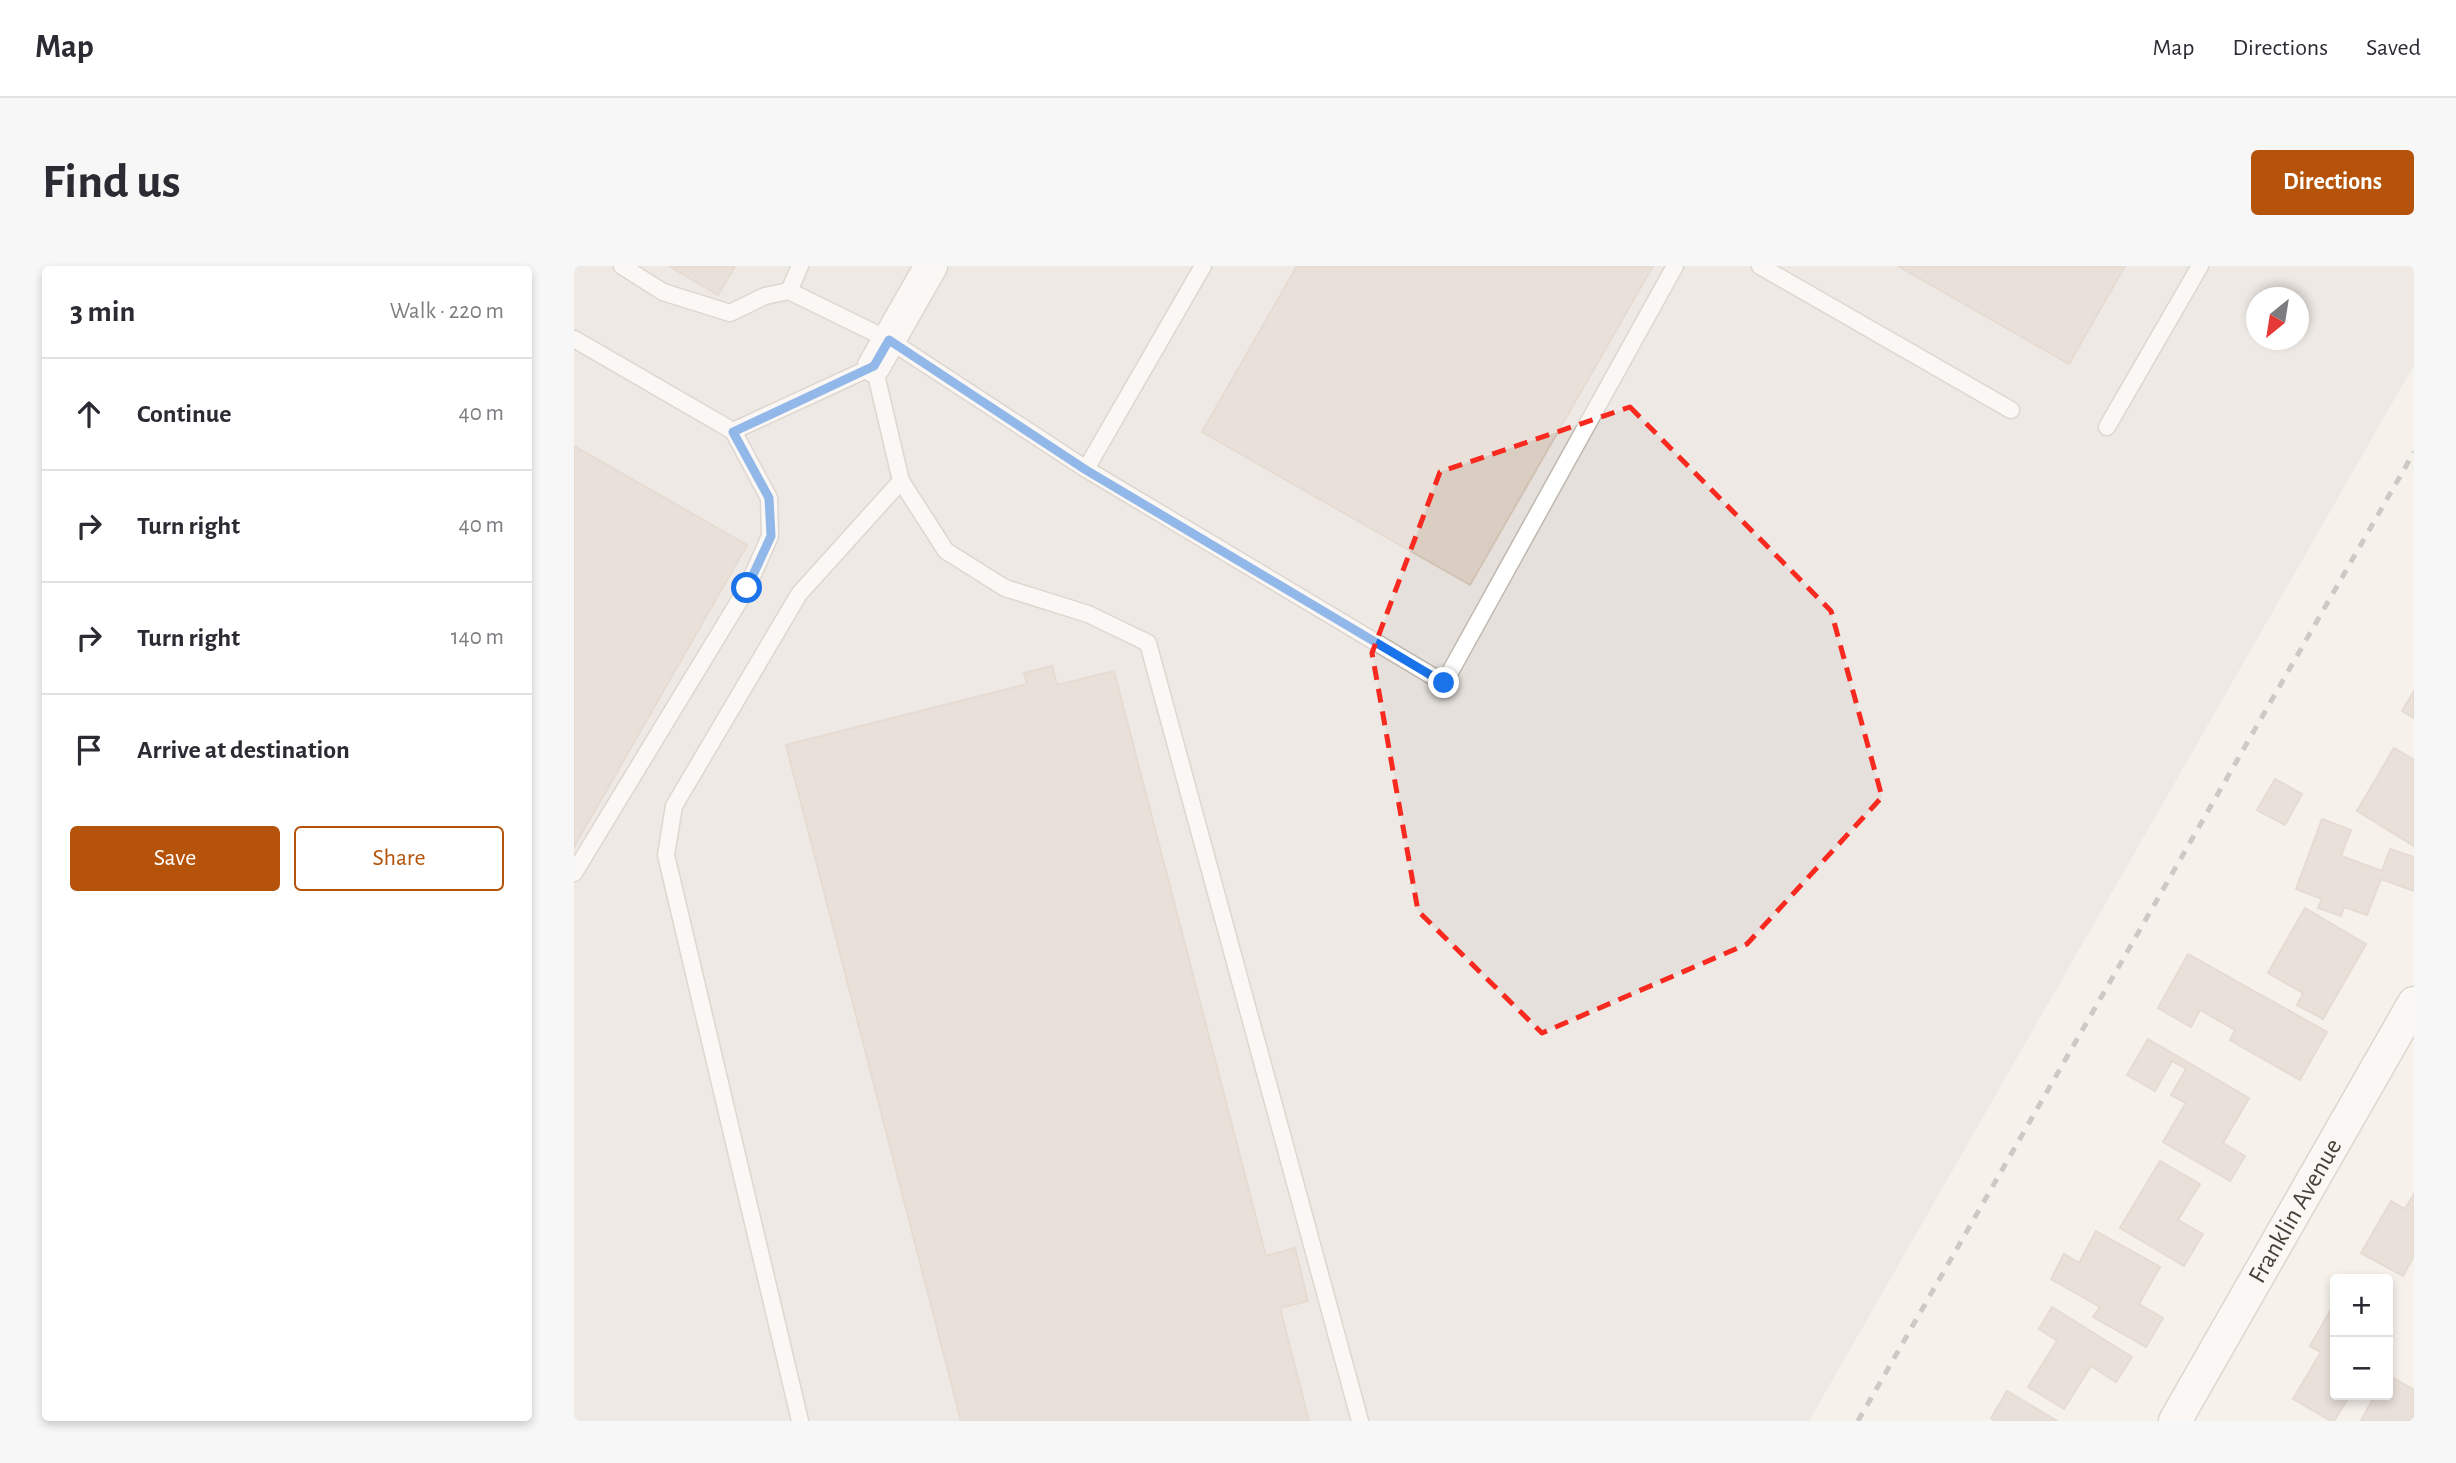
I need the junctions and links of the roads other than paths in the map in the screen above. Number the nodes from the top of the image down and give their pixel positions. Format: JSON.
{"nodes":[{"id":1,"x":622,"y":266,"type":"edge"},
{"id":2,"x":800,"y":266,"type":"edge"},
{"id":3,"x":931,"y":266,"type":"edge"},
{"id":4,"x":1203,"y":266,"type":"edge"},
{"id":5,"x":1675,"y":266,"type":"edge"},
{"id":6,"x":1760,"y":266,"type":"edge"},
{"id":7,"x":2200,"y":266,"type":"edge"},
{"id":8,"x":789,"y":291,"type":"junction"},
{"id":9,"x":574,"y":339,"type":"edge"},
{"id":10,"x":882,"y":353,"type":"junction"},
{"id":11,"x":2011,"y":410,"type":"dead end"},
{"id":12,"x":2107,"y":427,"type":"dead end"},
{"id":13,"x":733,"y":432,"type":"junction"},
{"id":14,"x":1086,"y":470,"type":"junction"},
{"id":15,"x":901,"y":481,"type":"junction"},
{"id":16,"x":574,"y":873,"type":"edge"},
{"id":17,"x":2411,"y":1016,"type":"edge"},
{"id":18,"x":800,"y":1421,"type":"edge"},
{"id":19,"x":1360,"y":1421,"type":"edge"},
{"id":20,"x":2175,"y":1421,"type":"edge"}],
"edges":[{"from":1,"to":8,"type":"lane"},
{"from":2,"to":8,"type":"lane"},
{"from":3,"to":10,"type":"street"},
{"from":4,"to":14,"type":"lane"},
{"from":5,"to":14,"type":"lane"},
{"from":6,"to":11,"type":"lane"},
{"from":7,"to":12,"type":"lane"},
{"from":8,"to":10,"type":"lane"},
{"from":9,"to":13,"type":"lane"},
{"from":10,"to":13,"type":"lane"},
{"from":10,"to":14,"type":"lane"},
{"from":10,"to":15,"type":"lane"},
{"from":13,"to":16,"type":"lane"},
{"from":15,"to":18,"type":"lane"},
{"from":15,"to":19,"type":"lane"},
{"from":17,"to":20,"type":"street","name":"Franklin Avenue"}]}
